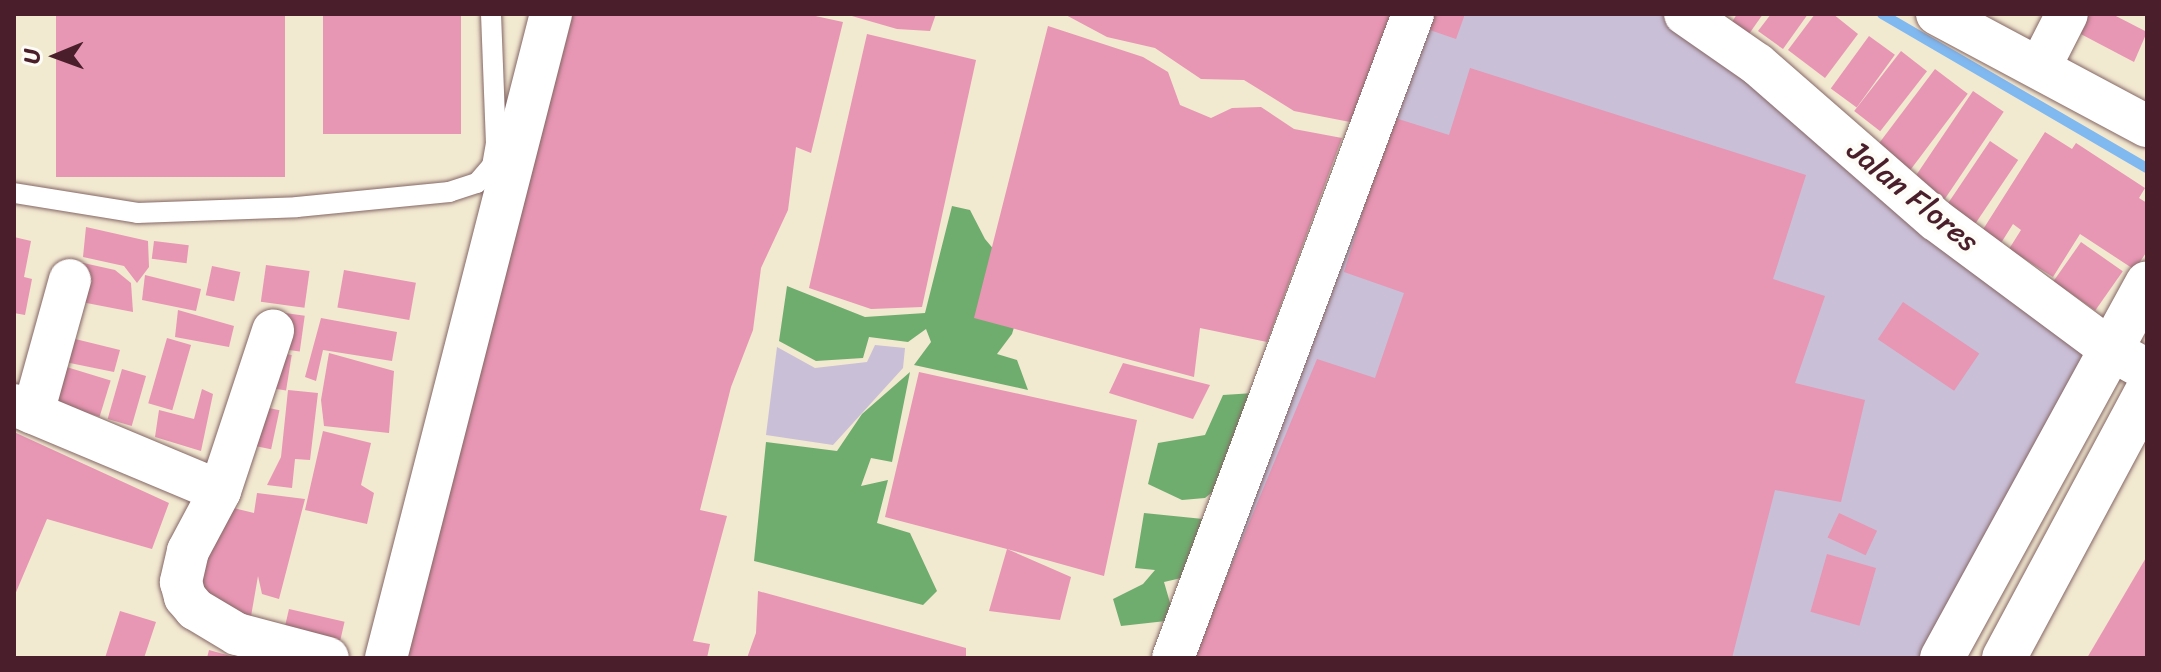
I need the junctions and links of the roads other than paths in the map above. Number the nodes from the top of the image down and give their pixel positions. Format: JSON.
{"nodes":[{"id":1,"x":491,"y":14,"type":"edge"},
{"id":2,"x":551,"y":14,"type":"edge"},
{"id":3,"x":1413,"y":14,"type":"edge"},
{"id":4,"x":1937,"y":14,"type":"edge"},
{"id":5,"x":2067,"y":14,"type":"edge"},
{"id":6,"x":1697,"y":17,"type":"edge"},
{"id":7,"x":2040,"y":67,"type":"junction"},
{"id":8,"x":2147,"y":126,"type":"edge"},
{"id":9,"x":14,"y":193,"type":"edge"},
{"id":10,"x":70,"y":280,"type":"dead end"},
{"id":11,"x":2147,"y":283,"type":"edge"},
{"id":12,"x":273,"y":331,"type":"dead end"},
{"id":13,"x":2129,"y":360,"type":"edge"},
{"id":14,"x":2138,"y":407,"type":"edge"},
{"id":15,"x":24,"y":409,"type":"edge"},
{"id":16,"x":220,"y":491,"type":"junction"},
{"id":17,"x":328,"y":658,"type":"edge"},
{"id":18,"x":386,"y":658,"type":"edge"},
{"id":19,"x":1173,"y":658,"type":"edge"},
{"id":20,"x":1942,"y":658,"type":"edge"},
{"id":21,"x":2004,"y":658,"type":"edge"}],
"edges":[{"from":1,"to":9,"type":"lane"},
{"from":2,"to":18,"type":"street"},
{"from":3,"to":19,"type":"street"},
{"from":4,"to":7,"type":"street"},
{"from":5,"to":7,"type":"street"},
{"from":6,"to":13,"type":"street","name":"Jalan Flores"},
{"from":7,"to":8,"type":"street"},
{"from":10,"to":15,"type":"street"},
{"from":11,"to":13,"type":"highway"},
{"from":12,"to":16,"type":"street"},
{"from":13,"to":20,"type":"highway"},
{"from":14,"to":21,"type":"highway"},
{"from":15,"to":16,"type":"street"},
{"from":16,"to":17,"type":"street"}]}
